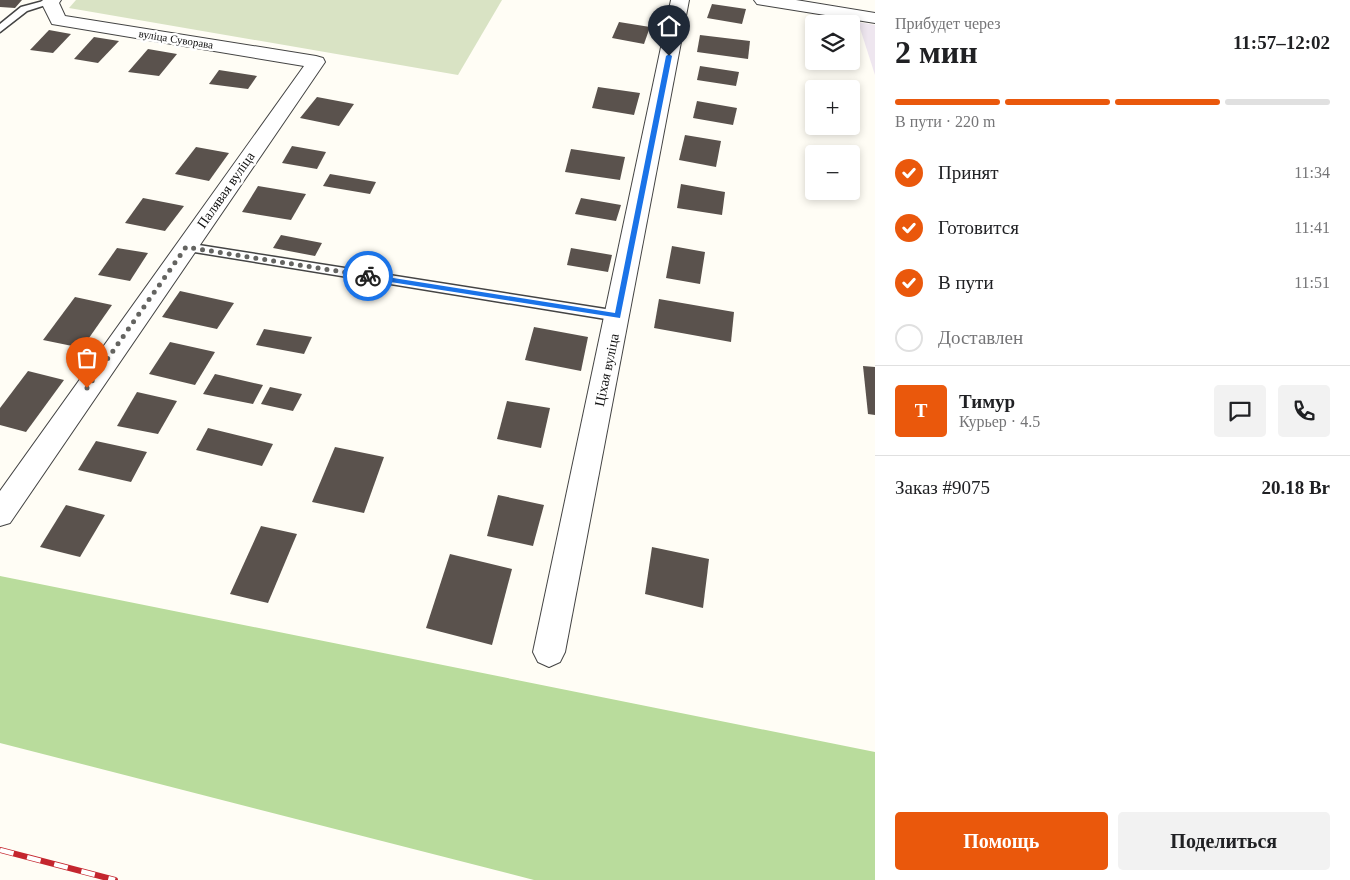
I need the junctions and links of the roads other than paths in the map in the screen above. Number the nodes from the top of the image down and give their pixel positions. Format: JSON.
{"nodes":[{"id":1,"x":680,"y":0,"type":"edge"},
{"id":2,"x":763,"y":0,"type":"edge"},
{"id":3,"x":51,"y":1,"type":"edge"},
{"id":4,"x":875,"y":18,"type":"edge"},
{"id":5,"x":0,"y":29,"type":"edge"},
{"id":6,"x":316,"y":62,"type":"joint"},
{"id":7,"x":186,"y":247,"type":"junction"},
{"id":8,"x":618,"y":316,"type":"junction"},
{"id":9,"x":0,"y":514,"type":"edge"},
{"id":10,"x":549,"y":652,"type":"dead end"}],
"edges":[{"from":1,"to":8,"type":"street","name":"Ціхая вуліца"},
{"from":2,"to":4,"type":"street"},
{"from":3,"to":5,"type":"lane"},
{"from":3,"to":6,"type":"street","name":"вуліца Суворава"},
{"from":6,"to":7,"type":"street","name":"Палявая вуліца"},
{"from":7,"to":8,"type":"lane"},
{"from":7,"to":9,"type":"street","name":"Палявая вуліца"},
{"from":8,"to":10,"type":"street","name":"Ціхая вуліца"}]}
